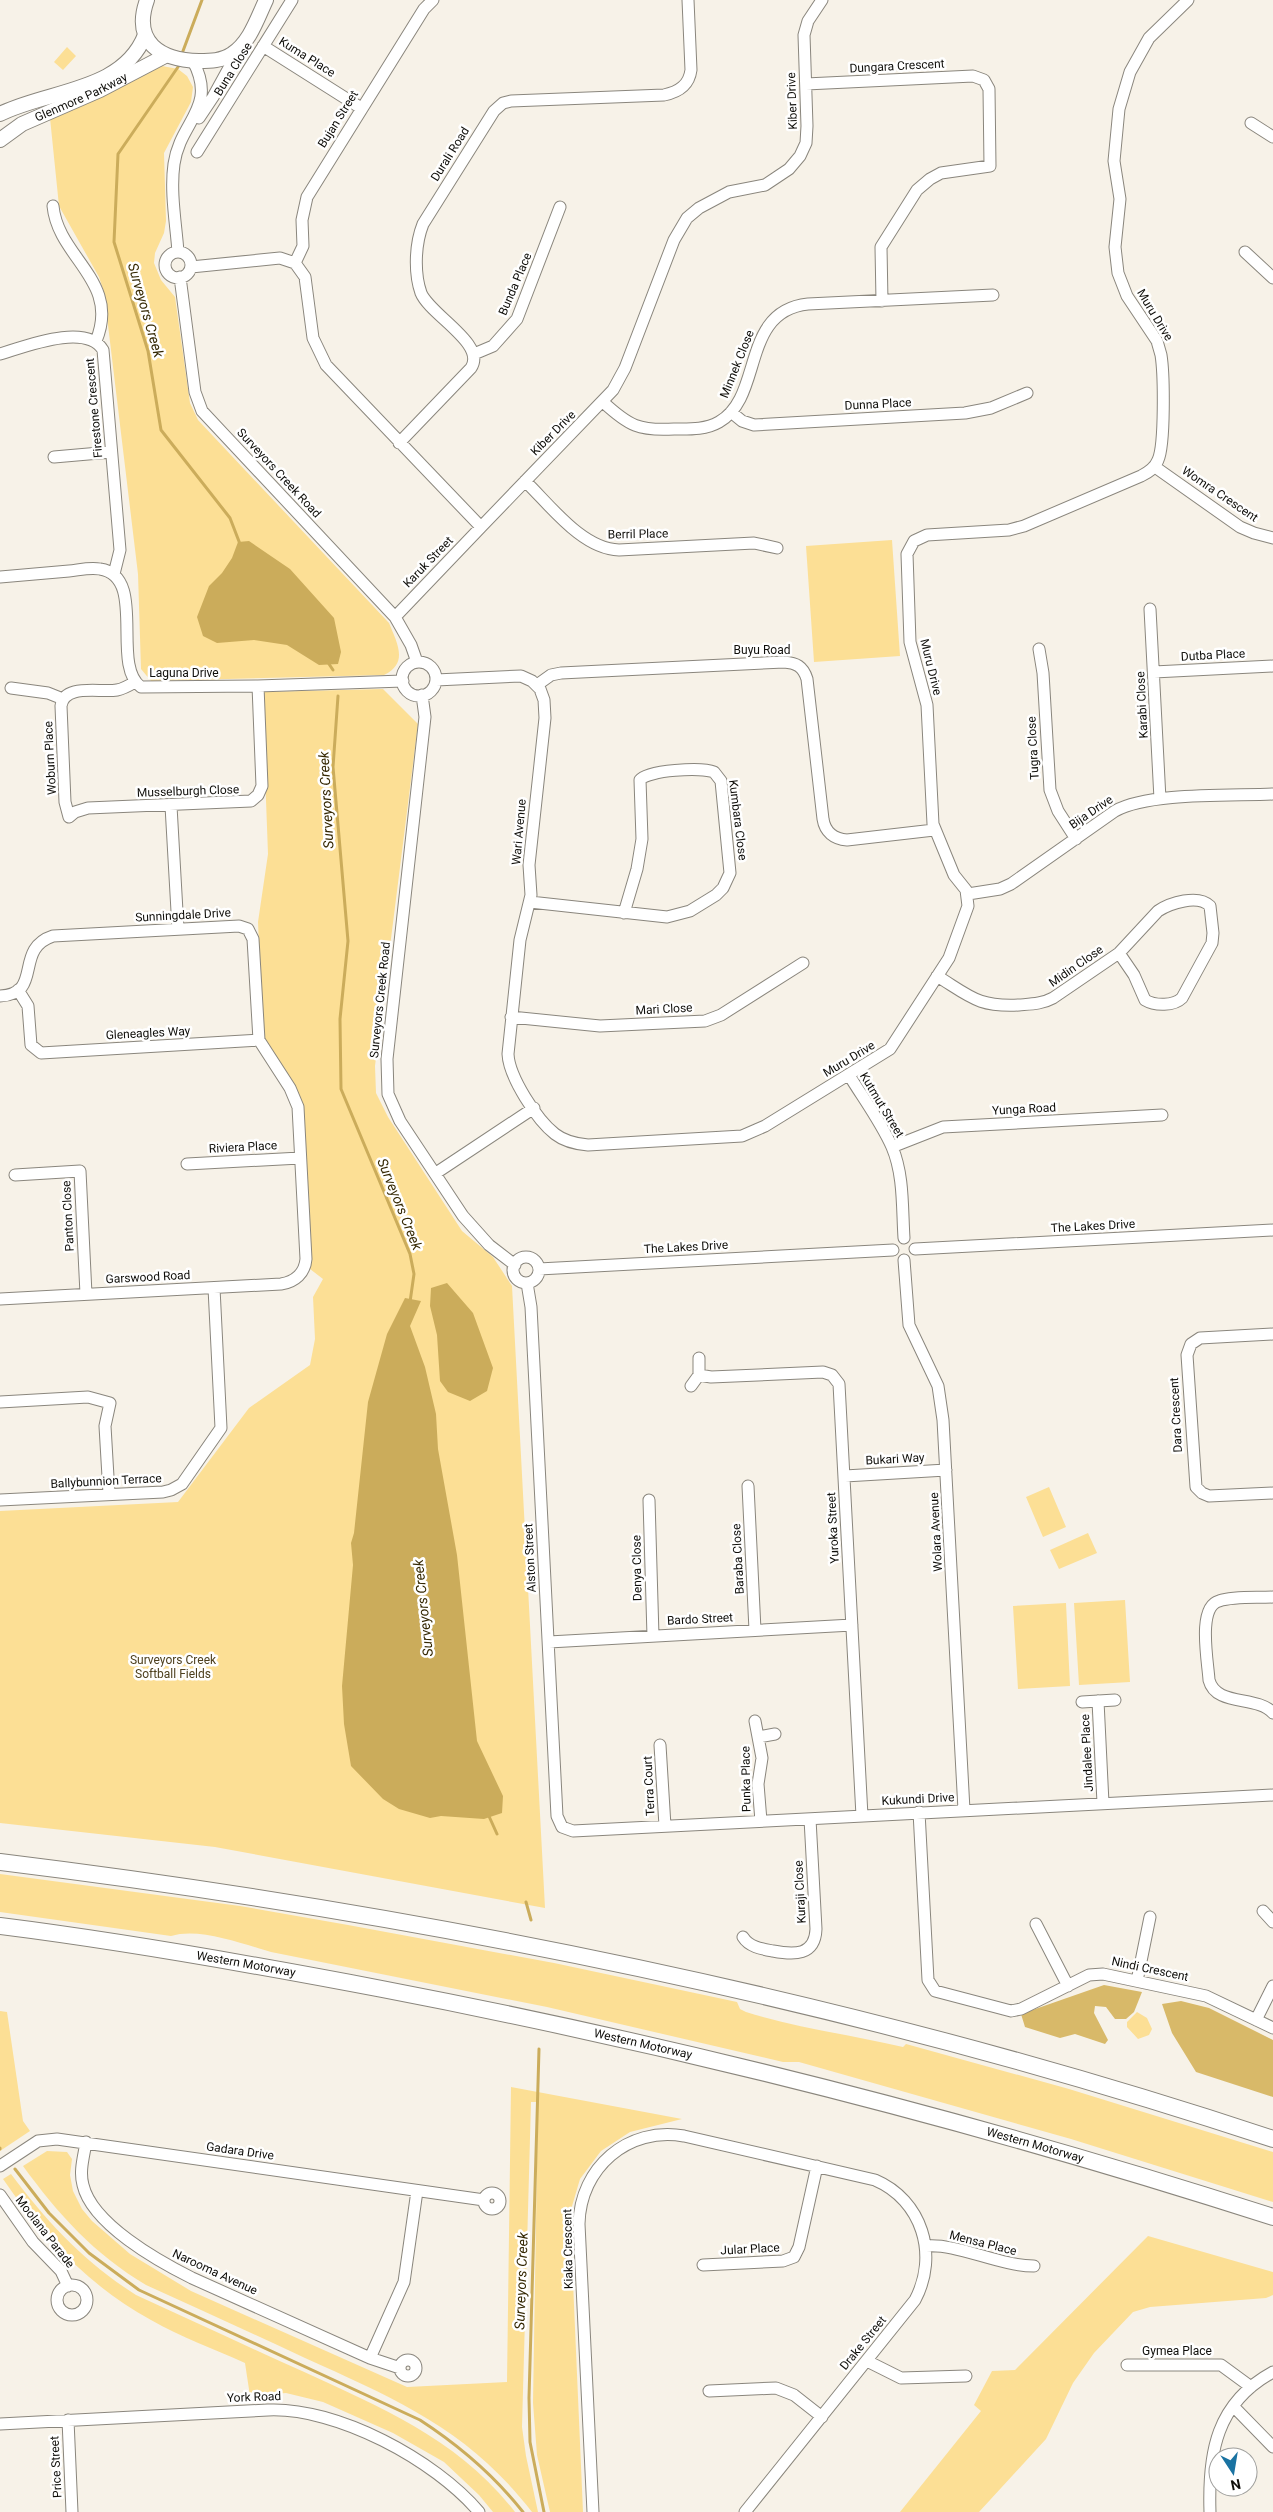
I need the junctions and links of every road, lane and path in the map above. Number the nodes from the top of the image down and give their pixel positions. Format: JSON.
{"nodes":[{"id":1,"x":266,"y":0,"type":"edge"},
{"id":2,"x":292,"y":0,"type":"edge"},
{"id":3,"x":433,"y":0,"type":"edge"},
{"id":4,"x":688,"y":0,"type":"edge"},
{"id":5,"x":822,"y":0,"type":"edge"},
{"id":6,"x":1188,"y":0,"type":"edge"},
{"id":7,"x":144,"y":4,"type":"edge"},
{"id":8,"x":145,"y":35,"type":"junction"},
{"id":9,"x":242,"y":45,"type":"junction"},
{"id":10,"x":263,"y":46,"type":"junction"},
{"id":11,"x":165,"y":56,"type":"junction"},
{"id":12,"x":193,"y":61,"type":"junction"},
{"id":13,"x":806,"y":84,"type":"junction"},
{"id":14,"x":361,"y":108,"type":"junction"},
{"id":15,"x":0,"y":114,"type":"edge"},
{"id":16,"x":1250,"y":123,"type":"dead end"},
{"id":17,"x":1273,"y":137,"type":"edge"},
{"id":18,"x":0,"y":140,"type":"edge"},
{"id":19,"x":181,"y":141,"type":"junction"},
{"id":20,"x":198,"y":152,"type":"dead end"},
{"id":21,"x":53,"y":206,"type":"dead end"},
{"id":22,"x":560,"y":207,"type":"dead end"},
{"id":23,"x":178,"y":252,"type":"junction"},
{"id":24,"x":1246,"y":252,"type":"dead end"},
{"id":25,"x":295,"y":263,"type":"junction"},
{"id":26,"x":191,"y":267,"type":"junction"},
{"id":27,"x":180,"y":277,"type":"junction"},
{"id":28,"x":1273,"y":278,"type":"edge"},
{"id":29,"x":993,"y":295,"type":"dead end"},
{"id":30,"x":882,"y":301,"type":"junction"},
{"id":31,"x":96,"y":341,"type":"junction"},
{"id":32,"x":0,"y":354,"type":"edge"},
{"id":33,"x":474,"y":354,"type":"junction"},
{"id":34,"x":1028,"y":393,"type":"dead end"},
{"id":35,"x":603,"y":402,"type":"junction"},
{"id":36,"x":731,"y":412,"type":"junction"},
{"id":37,"x":399,"y":443,"type":"junction"},
{"id":38,"x":111,"y":452,"type":"junction"},
{"id":39,"x":54,"y":457,"type":"dead end"},
{"id":40,"x":1155,"y":467,"type":"junction"},
{"id":41,"x":525,"y":481,"type":"junction"},
{"id":42,"x":481,"y":527,"type":"junction"},
{"id":43,"x":1273,"y":538,"type":"edge"},
{"id":44,"x":777,"y":548,"type":"dead end"},
{"id":45,"x":114,"y":574,"type":"junction"},
{"id":46,"x":0,"y":577,"type":"edge"},
{"id":47,"x":1150,"y":609,"type":"dead end"},
{"id":48,"x":395,"y":617,"type":"junction"},
{"id":49,"x":1038,"y":649,"type":"dead end"},
{"id":50,"x":417,"y":662,"type":"junction"},
{"id":51,"x":1273,"y":666,"type":"edge"},
{"id":52,"x":1154,"y":672,"type":"junction"},
{"id":53,"x":436,"y":680,"type":"junction"},
{"id":54,"x":403,"y":681,"type":"junction"},
{"id":55,"x":135,"y":682,"type":"junction"},
{"id":56,"x":537,"y":685,"type":"junction"},
{"id":57,"x":258,"y":686,"type":"junction"},
{"id":58,"x":11,"y":688,"type":"dead end"},
{"id":59,"x":422,"y":695,"type":"junction"},
{"id":60,"x":63,"y":698,"type":"junction"},
{"id":61,"x":1273,"y":794,"type":"edge"},
{"id":62,"x":1160,"y":799,"type":"junction"},
{"id":63,"x":171,"y":806,"type":"junction"},
{"id":64,"x":69,"y":817,"type":"joint"},
{"id":65,"x":934,"y":830,"type":"junction"},
{"id":66,"x":1076,"y":839,"type":"junction"},
{"id":67,"x":968,"y":894,"type":"junction"},
{"id":68,"x":530,"y":902,"type":"junction"},
{"id":69,"x":624,"y":913,"type":"junction"},
{"id":70,"x":178,"y":929,"type":"junction"},
{"id":71,"x":1119,"y":953,"type":"junction"},
{"id":72,"x":803,"y":963,"type":"dead end"},
{"id":73,"x":937,"y":976,"type":"junction"},
{"id":74,"x":18,"y":990,"type":"junction"},
{"id":75,"x":0,"y":996,"type":"edge"},
{"id":76,"x":511,"y":1017,"type":"junction"},
{"id":77,"x":259,"y":1040,"type":"junction"},
{"id":78,"x":849,"y":1075,"type":"junction"},
{"id":79,"x":534,"y":1108,"type":"junction"},
{"id":80,"x":1162,"y":1115,"type":"dead end"},
{"id":81,"x":892,"y":1147,"type":"junction"},
{"id":82,"x":300,"y":1158,"type":"junction"},
{"id":83,"x":187,"y":1164,"type":"dead end"},
{"id":84,"x":436,"y":1173,"type":"junction"},
{"id":85,"x":15,"y":1175,"type":"dead end"},
{"id":86,"x":1273,"y":1230,"type":"edge"},
{"id":87,"x":904,"y":1238,"type":"junction"},
{"id":88,"x":915,"y":1249,"type":"junction"},
{"id":89,"x":893,"y":1250,"type":"junction"},
{"id":90,"x":904,"y":1260,"type":"junction"},
{"id":91,"x":515,"y":1265,"type":"junction"},
{"id":92,"x":539,"y":1269,"type":"junction"},
{"id":93,"x":297,"y":1278,"type":"joint"},
{"id":94,"x":527,"y":1283,"type":"junction"},
{"id":95,"x":214,"y":1288,"type":"junction"},
{"id":96,"x":86,"y":1294,"type":"junction"},
{"id":97,"x":0,"y":1299,"type":"edge"},
{"id":98,"x":1273,"y":1334,"type":"edge"},
{"id":99,"x":699,"y":1358,"type":"dead end"},
{"id":100,"x":699,"y":1375,"type":"junction"},
{"id":101,"x":691,"y":1386,"type":"dead end"},
{"id":102,"x":0,"y":1402,"type":"edge"},
{"id":103,"x":946,"y":1470,"type":"junction"},
{"id":104,"x":845,"y":1476,"type":"junction"},
{"id":105,"x":748,"y":1486,"type":"dead end"},
{"id":106,"x":1273,"y":1493,"type":"edge"},
{"id":107,"x":109,"y":1494,"type":"junction"},
{"id":108,"x":0,"y":1500,"type":"edge"},
{"id":109,"x":649,"y":1500,"type":"dead end"},
{"id":110,"x":1273,"y":1597,"type":"edge"},
{"id":111,"x":852,"y":1625,"type":"junction"},
{"id":112,"x":755,"y":1630,"type":"junction"},
{"id":113,"x":653,"y":1636,"type":"junction"},
{"id":114,"x":549,"y":1642,"type":"junction"},
{"id":115,"x":1115,"y":1700,"type":"dead end"},
{"id":116,"x":1098,"y":1701,"type":"junction"},
{"id":117,"x":1082,"y":1702,"type":"dead end"},
{"id":118,"x":1273,"y":1713,"type":"edge"},
{"id":119,"x":755,"y":1721,"type":"dead end"},
{"id":120,"x":776,"y":1734,"type":"dead end"},
{"id":121,"x":758,"y":1737,"type":"junction"},
{"id":122,"x":660,"y":1745,"type":"dead end"},
{"id":123,"x":1273,"y":1795,"type":"edge"},
{"id":124,"x":1104,"y":1803,"type":"junction"},
{"id":125,"x":964,"y":1810,"type":"junction"},
{"id":126,"x":919,"y":1812,"type":"junction"},
{"id":127,"x":862,"y":1816,"type":"junction"},
{"id":128,"x":810,"y":1818,"type":"junction"},
{"id":129,"x":761,"y":1821,"type":"junction"},
{"id":130,"x":664,"y":1826,"type":"junction"},
{"id":131,"x":564,"y":1829,"type":"joint"},
{"id":132,"x":0,"y":1862,"type":"edge"},
{"id":133,"x":1263,"y":1911,"type":"dead end"},
{"id":134,"x":1150,"y":1917,"type":"dead end"},
{"id":135,"x":1273,"y":1922,"type":"edge"},
{"id":136,"x":1036,"y":1924,"type":"dead end"},
{"id":137,"x":0,"y":1926,"type":"edge"},
{"id":138,"x":743,"y":1936,"type":"dead end"},
{"id":139,"x":1137,"y":1981,"type":"junction"},
{"id":140,"x":1068,"y":1986,"type":"junction"},
{"id":141,"x":1273,"y":1986,"type":"edge"},
{"id":142,"x":1256,"y":2020,"type":"junction"},
{"id":143,"x":1273,"y":2028,"type":"edge"},
{"id":144,"x":1273,"y":2139,"type":"edge"},
{"id":145,"x":86,"y":2142,"type":"junction"},
{"id":146,"x":0,"y":2166,"type":"edge"},
{"id":147,"x":817,"y":2166,"type":"junction"},
{"id":148,"x":879,"y":2182,"type":"joint"},
{"id":149,"x":417,"y":2191,"type":"junction"},
{"id":150,"x":0,"y":2195,"type":"edge"},
{"id":151,"x":484,"y":2200,"type":"dead end"},
{"id":152,"x":1273,"y":2217,"type":"edge"},
{"id":153,"x":926,"y":2246,"type":"junction"},
{"id":154,"x":703,"y":2265,"type":"dead end"},
{"id":155,"x":1034,"y":2266,"type":"dead end"},
{"id":156,"x":68,"y":2286,"type":"dead end"},
{"id":157,"x":370,"y":2358,"type":"junction"},
{"id":158,"x":867,"y":2361,"type":"junction"},
{"id":159,"x":1127,"y":2365,"type":"dead end"},
{"id":160,"x":400,"y":2368,"type":"dead end"},
{"id":161,"x":1273,"y":2372,"type":"edge"},
{"id":162,"x":966,"y":2376,"type":"dead end"},
{"id":163,"x":1251,"y":2387,"type":"junction"},
{"id":164,"x":709,"y":2391,"type":"dead end"},
{"id":165,"x":1234,"y":2407,"type":"junction"},
{"id":166,"x":822,"y":2417,"type":"junction"},
{"id":167,"x":68,"y":2420,"type":"junction"},
{"id":168,"x":0,"y":2424,"type":"edge"},
{"id":169,"x":1273,"y":2447,"type":"edge"},
{"id":170,"x":72,"y":2512,"type":"edge"},
{"id":171,"x":479,"y":2512,"type":"edge"},
{"id":172,"x":593,"y":2512,"type":"edge"},
{"id":173,"x":746,"y":2512,"type":"edge"},
{"id":174,"x":1210,"y":2512,"type":"edge"}],
"edges":[{"from":1,"to":9,"type":"main road"},
{"from":2,"to":10,"type":"street","name":"Buna Close"},
{"from":3,"to":14,"type":"street","name":"Bujan Street"},
{"from":4,"to":33,"type":"street","name":"Durali Road"},
{"from":5,"to":13,"type":"street","name":"Kiber Drive"},
{"from":6,"to":40,"type":"street","name":"Muru Drive"},
{"from":7,"to":8,"type":"main road"},
{"from":8,"to":11,"type":"main road"},
{"from":8,"to":15,"type":"main road","name":"Glenmore Parkway"},
{"from":9,"to":12,"type":"main road"},
{"from":9,"to":19,"type":"street"},
{"from":10,"to":14,"type":"street","name":"Kuma Place"},
{"from":10,"to":20,"type":"street","name":"Buna Close"},
{"from":11,"to":12,"type":"main road"},
{"from":11,"to":18,"type":"main road","name":"Glenmore Parkway"},
{"from":12,"to":19,"type":"street"},
{"from":13,"to":30,"type":"street","name":"Dungara Crescent"},
{"from":13,"to":35,"type":"street","name":"Kiber Drive"},
{"from":14,"to":25,"type":"street","name":"Bujan Street"},
{"from":16,"to":17,"type":"street"},
{"from":19,"to":23,"type":"street"},
{"from":21,"to":31,"type":"street"},
{"from":22,"to":33,"type":"street","name":"Bunda Place"},
{"from":23,"to":26,"type":"street"},
{"from":23,"to":27,"type":"street"},
{"from":24,"to":28,"type":"street"},
{"from":25,"to":26,"type":"street"},
{"from":25,"to":37,"type":"street"},
{"from":26,"to":27,"type":"street"},
{"from":27,"to":48,"type":"street","name":"Surveyors Creek Road"},
{"from":29,"to":30,"type":"street","name":"Minnek Close"},
{"from":30,"to":36,"type":"street","name":"Minnek Close"},
{"from":31,"to":32,"type":"street","name":"Firestone Crescent"},
{"from":31,"to":38,"type":"street","name":"Firestone Crescent"},
{"from":33,"to":37,"type":"street"},
{"from":34,"to":36,"type":"street","name":"Dunna Place"},
{"from":35,"to":36,"type":"street","name":"Minnek Close"},
{"from":35,"to":41,"type":"street","name":"Kiber Drive"},
{"from":37,"to":42,"type":"street"},
{"from":38,"to":39,"type":"street"},
{"from":38,"to":45,"type":"street","name":"Firestone Crescent"},
{"from":40,"to":43,"type":"street","name":"Womra Crescent"},
{"from":40,"to":65,"type":"street","name":"Muru Drive"},
{"from":41,"to":42,"type":"street","name":"Kiber Drive"},
{"from":41,"to":44,"type":"street","name":"Berril Place"},
{"from":42,"to":48,"type":"street","name":"Karuk Street"},
{"from":45,"to":46,"type":"street"},
{"from":45,"to":55,"type":"street","name":"Laguna Drive"},
{"from":47,"to":52,"type":"street","name":"Karabi Close"},
{"from":48,"to":50,"type":"street","name":"Surveyors Creek Road"},
{"from":49,"to":66,"type":"street","name":"Tugra Close"},
{"from":50,"to":53,"type":"street"},
{"from":50,"to":54,"type":"street"},
{"from":51,"to":52,"type":"street","name":"Dutba Place"},
{"from":52,"to":62,"type":"street","name":"Karabi Close"},
{"from":53,"to":56,"type":"street"},
{"from":53,"to":59,"type":"street"},
{"from":54,"to":57,"type":"street","name":"Laguna Drive"},
{"from":54,"to":59,"type":"street"},
{"from":55,"to":57,"type":"street","name":"Laguna Drive"},
{"from":55,"to":60,"type":"street"},
{"from":56,"to":65,"type":"street","name":"Buyu Road"},
{"from":56,"to":68,"type":"street","name":"Wari Avenue"},
{"from":57,"to":63,"type":"street","name":"Musselburgh Close"},
{"from":58,"to":60,"type":"street"},
{"from":59,"to":84,"type":"street","name":"Surveyors Creek Road"},
{"from":60,"to":64,"type":"street","name":"Woburn Place"},
{"from":61,"to":62,"type":"street","name":"Bija Drive"},
{"from":62,"to":66,"type":"street","name":"Bija Drive"},
{"from":63,"to":64,"type":"street","name":"Musselburgh Close"},
{"from":63,"to":70,"type":"street"},
{"from":65,"to":67,"type":"street","name":"Muru Drive"},
{"from":66,"to":67,"type":"street","name":"Bija Drive"},
{"from":67,"to":73,"type":"street","name":"Muru Drive"},
{"from":68,"to":69,"type":"street","name":"Kumbara Close"},
{"from":68,"to":76,"type":"street","name":"Wari Avenue"},
{"from":69,"to":69,"type":"street","name":"Kumbara Close"},
{"from":70,"to":74,"type":"street","name":"Sunningdale Drive"},
{"from":70,"to":77,"type":"street","name":"Sunningdale Drive"},
{"from":71,"to":71,"type":"street","name":"Midin Close"},
{"from":71,"to":73,"type":"street","name":"Midin Close"},
{"from":72,"to":76,"type":"street","name":"Mari Close"},
{"from":73,"to":78,"type":"street","name":"Muru Drive"},
{"from":74,"to":75,"type":"street"},
{"from":74,"to":77,"type":"street","name":"Gleneagles Way"},
{"from":76,"to":79,"type":"street","name":"Wari Avenue"},
{"from":77,"to":82,"type":"street","name":"Sunningdale Drive"},
{"from":78,"to":79,"type":"street","name":"Muru Drive"},
{"from":78,"to":81,"type":"street","name":"Kutmut Street"},
{"from":79,"to":84,"type":"street"},
{"from":80,"to":81,"type":"street","name":"Yunga Road"},
{"from":81,"to":87,"type":"street","name":"Kutmut Street"},
{"from":82,"to":83,"type":"street","name":"Riviera Place"},
{"from":82,"to":93,"type":"street","name":"Sunningdale Drive"},
{"from":84,"to":91,"type":"street","name":"Surveyors Creek Road"},
{"from":85,"to":96,"type":"street","name":"Panton Close"},
{"from":86,"to":88,"type":"street","name":"The Lakes Drive"},
{"from":87,"to":88,"type":"street"},
{"from":87,"to":89,"type":"street"},
{"from":88,"to":90,"type":"street"},
{"from":89,"to":90,"type":"street"},
{"from":89,"to":92,"type":"street","name":"The Lakes Drive"},
{"from":90,"to":103,"type":"street","name":"Wolara Avenue"},
{"from":91,"to":92,"type":"street"},
{"from":91,"to":94,"type":"street"},
{"from":92,"to":94,"type":"street"},
{"from":93,"to":95,"type":"street","name":"Garswood Road"},
{"from":94,"to":114,"type":"street","name":"Alston Street"},
{"from":95,"to":96,"type":"street","name":"Garswood Road"},
{"from":95,"to":107,"type":"street","name":"Ballybunnion Terrace"},
{"from":96,"to":97,"type":"street","name":"Garswood Road"},
{"from":98,"to":106,"type":"street","name":"Dara Crescent"},
{"from":99,"to":100,"type":"street"},
{"from":100,"to":101,"type":"street"},
{"from":100,"to":104,"type":"street","name":"Yuroka Street"},
{"from":102,"to":107,"type":"street"},
{"from":103,"to":104,"type":"street","name":"Bukari Way"},
{"from":103,"to":125,"type":"street","name":"Wolara Avenue"},
{"from":104,"to":111,"type":"street","name":"Yuroka Street"},
{"from":105,"to":112,"type":"street","name":"Baraba Close"},
{"from":107,"to":108,"type":"street","name":"Ballybunnion Terrace"},
{"from":109,"to":113,"type":"street","name":"Denya Close"},
{"from":110,"to":118,"type":"street"},
{"from":111,"to":112,"type":"street","name":"Bardo Street"},
{"from":111,"to":127,"type":"street","name":"Yuroka Street"},
{"from":112,"to":113,"type":"street","name":"Bardo Street"},
{"from":113,"to":114,"type":"street","name":"Bardo Street"},
{"from":114,"to":131,"type":"street","name":"Alston Street"},
{"from":115,"to":116,"type":"street","name":"Jindalee Place"},
{"from":116,"to":117,"type":"street","name":"Jindalee Place"},
{"from":116,"to":124,"type":"street","name":"Jindalee Place"},
{"from":119,"to":121,"type":"street","name":"Punka Place"},
{"from":120,"to":121,"type":"street","name":"Punka Place"},
{"from":121,"to":129,"type":"street","name":"Punka Place"},
{"from":122,"to":130,"type":"street","name":"Terra Court"},
{"from":123,"to":124,"type":"street","name":"Kukundi Drive"},
{"from":124,"to":125,"type":"street","name":"Kukundi Drive"},
{"from":125,"to":126,"type":"street","name":"Kukundi Drive"},
{"from":126,"to":127,"type":"street","name":"Kukundi Drive"},
{"from":126,"to":140,"type":"street","name":"Nindi Crescent"},
{"from":127,"to":128,"type":"street","name":"Kukundi Drive"},
{"from":128,"to":129,"type":"street","name":"Kukundi Drive"},
{"from":128,"to":138,"type":"street","name":"Kuraji Close"},
{"from":129,"to":130,"type":"street","name":"Kukundi Drive"},
{"from":130,"to":131,"type":"street","name":"Kukundi Drive"},
{"from":132,"to":144,"type":"highway"},
{"from":133,"to":135,"type":"street"},
{"from":134,"to":139,"type":"street"},
{"from":136,"to":140,"type":"street"},
{"from":137,"to":152,"type":"highway","name":"Western Motorway"},
{"from":139,"to":140,"type":"street","name":"Nindi Crescent"},
{"from":139,"to":142,"type":"street","name":"Nindi Crescent"},
{"from":141,"to":142,"type":"street"},
{"from":142,"to":143,"type":"street","name":"Nindi Crescent"},
{"from":145,"to":146,"type":"street","name":"Gadara Drive"},
{"from":145,"to":149,"type":"street","name":"Gadara Drive"},
{"from":145,"to":157,"type":"street","name":"Narooma Avenue"},
{"from":147,"to":148,"type":"street","name":"Kiaka Crescent"},
{"from":147,"to":154,"type":"street","name":"Jular Place"},
{"from":147,"to":172,"type":"street","name":"Kiaka Crescent"},
{"from":148,"to":153,"type":"street","name":"Drake Street"},
{"from":149,"to":151,"type":"street","name":"Gadara Drive"},
{"from":149,"to":157,"type":"street"},
{"from":150,"to":156,"type":"street","name":"Moolana Parade"},
{"from":153,"to":155,"type":"street","name":"Mensa Place"},
{"from":153,"to":158,"type":"street","name":"Drake Street"},
{"from":157,"to":160,"type":"street","name":"Narooma Avenue"},
{"from":158,"to":162,"type":"street"},
{"from":158,"to":166,"type":"street","name":"Drake Street"},
{"from":159,"to":163,"type":"street","name":"Gymea Place"},
{"from":161,"to":163,"type":"street"},
{"from":163,"to":165,"type":"street"},
{"from":164,"to":166,"type":"street"},
{"from":165,"to":169,"type":"street"},
{"from":165,"to":174,"type":"street"},
{"from":166,"to":173,"type":"street","name":"Drake Street"},
{"from":167,"to":168,"type":"street","name":"York Road"},
{"from":167,"to":170,"type":"street","name":"Price Street"},
{"from":167,"to":171,"type":"street","name":"York Road"}]}
